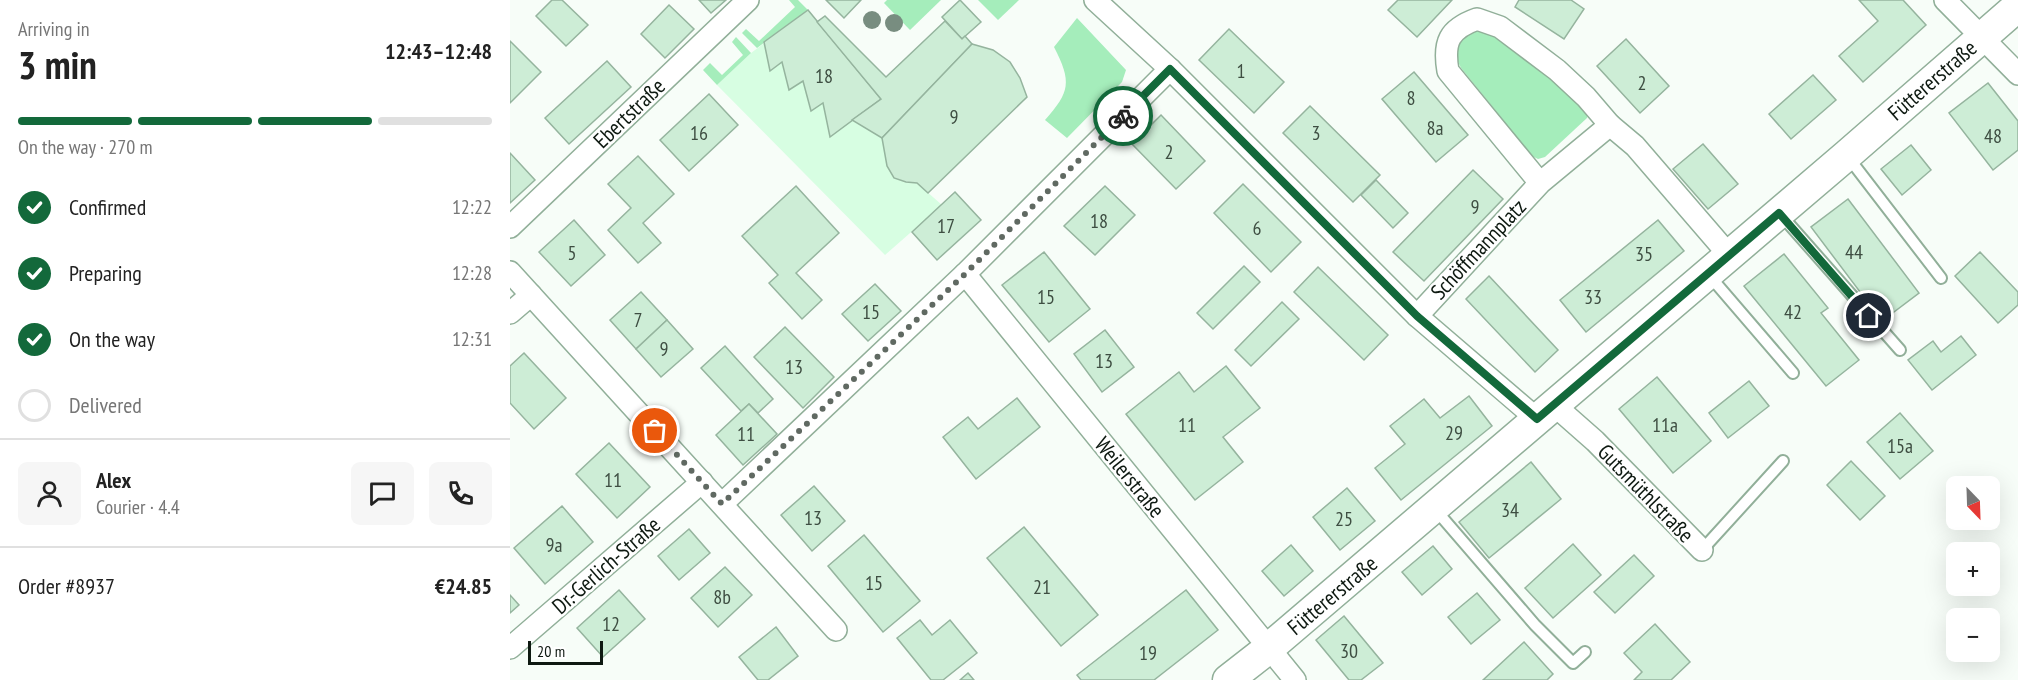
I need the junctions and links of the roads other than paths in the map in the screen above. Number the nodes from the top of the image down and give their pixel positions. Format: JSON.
{"nodes":[{"id":1,"x":748,"y":0,"type":"edge"},
{"id":2,"x":1095,"y":0,"type":"edge"},
{"id":3,"x":1945,"y":0,"type":"edge"},
{"id":4,"x":2018,"y":6,"type":"edge"},
{"id":5,"x":1982,"y":37,"type":"junction"},
{"id":6,"x":1170,"y":69,"type":"junction"},
{"id":7,"x":2018,"y":75,"type":"edge"},
{"id":8,"x":1610,"y":125,"type":"junction"},
{"id":9,"x":1847,"y":155,"type":"junction"},
{"id":10,"x":1540,"y":183,"type":"junction"},
{"id":11,"x":1779,"y":213,"type":"junction"},
{"id":12,"x":510,"y":227,"type":"edge"},
{"id":13,"x":1718,"y":264,"type":"junction"},
{"id":14,"x":510,"y":272,"type":"edge"},
{"id":15,"x":965,"y":274,"type":"junction"},
{"id":16,"x":1941,"y":279,"type":"dead end"},
{"id":17,"x":531,"y":295,"type":"junction"},
{"id":18,"x":510,"y":314,"type":"edge"},
{"id":19,"x":1417,"y":316,"type":"junction"},
{"id":20,"x":1900,"y":350,"type":"dead end"},
{"id":21,"x":1793,"y":373,"type":"dead end"},
{"id":22,"x":1545,"y":411,"type":"junction"},
{"id":23,"x":1783,"y":461,"type":"dead end"},
{"id":24,"x":702,"y":482,"type":"junction"},
{"id":25,"x":722,"y":504,"type":"junction"},
{"id":26,"x":1434,"y":507,"type":"junction"},
{"id":27,"x":1702,"y":550,"type":"joint"},
{"id":28,"x":836,"y":630,"type":"dead end"},
{"id":29,"x":510,"y":648,"type":"edge"},
{"id":30,"x":1269,"y":648,"type":"junction"},
{"id":31,"x":1585,"y":651,"type":"dead end"},
{"id":32,"x":1228,"y":680,"type":"edge"},
{"id":33,"x":1295,"y":680,"type":"edge"}],
"edges":[{"from":1,"to":12,"type":"street","name":"Ebertstraße"},
{"from":2,"to":6,"type":"street","name":"Gutsmüthlstraße"},
{"from":3,"to":5,"type":"street"},
{"from":4,"to":5,"type":"street","name":"Füttererstraße"},
{"from":5,"to":7,"type":"street"},
{"from":5,"to":9,"type":"street","name":"Füttererstraße"},
{"from":6,"to":15,"type":"street"},
{"from":6,"to":19,"type":"street","name":"Gutsmüthlstraße"},
{"from":8,"to":10,"type":"street","name":"Schöffmannplatz"},
{"from":8,"to":10,"type":"street","name":"Schöffmannplatz"},
{"from":8,"to":13,"type":"street","name":"Schöffmannplatz"},
{"from":9,"to":11,"type":"street","name":"Füttererstraße"},
{"from":9,"to":16,"type":"lane"},
{"from":10,"to":19,"type":"street","name":"Schöffmannplatz"},
{"from":11,"to":13,"type":"street","name":"Füttererstraße"},
{"from":11,"to":20,"type":"lane"},
{"from":13,"to":21,"type":"lane"},
{"from":13,"to":22,"type":"street","name":"Füttererstraße"},
{"from":14,"to":17,"type":"street"},
{"from":15,"to":25,"type":"street"},
{"from":15,"to":30,"type":"street","name":"Weilerstraße"},
{"from":17,"to":18,"type":"street"},
{"from":17,"to":24,"type":"street"},
{"from":19,"to":22,"type":"street","name":"Gutsmüthlstraße"},
{"from":22,"to":26,"type":"street","name":"Füttererstraße"},
{"from":22,"to":27,"type":"street","name":"Gutsmüthlstraße"},
{"from":23,"to":27,"type":"lane","name":"Gutsmüthlstraße"},
{"from":24,"to":25,"type":"street"},
{"from":24,"to":29,"type":"street","name":"Dr.-Gerlich-Straße"},
{"from":25,"to":28,"type":"street"},
{"from":26,"to":30,"type":"street","name":"Füttererstraße"},
{"from":26,"to":31,"type":"lane"},
{"from":30,"to":32,"type":"street","name":"Füttererstraße"},
{"from":30,"to":33,"type":"street","name":"Weilerstraße"}]}
